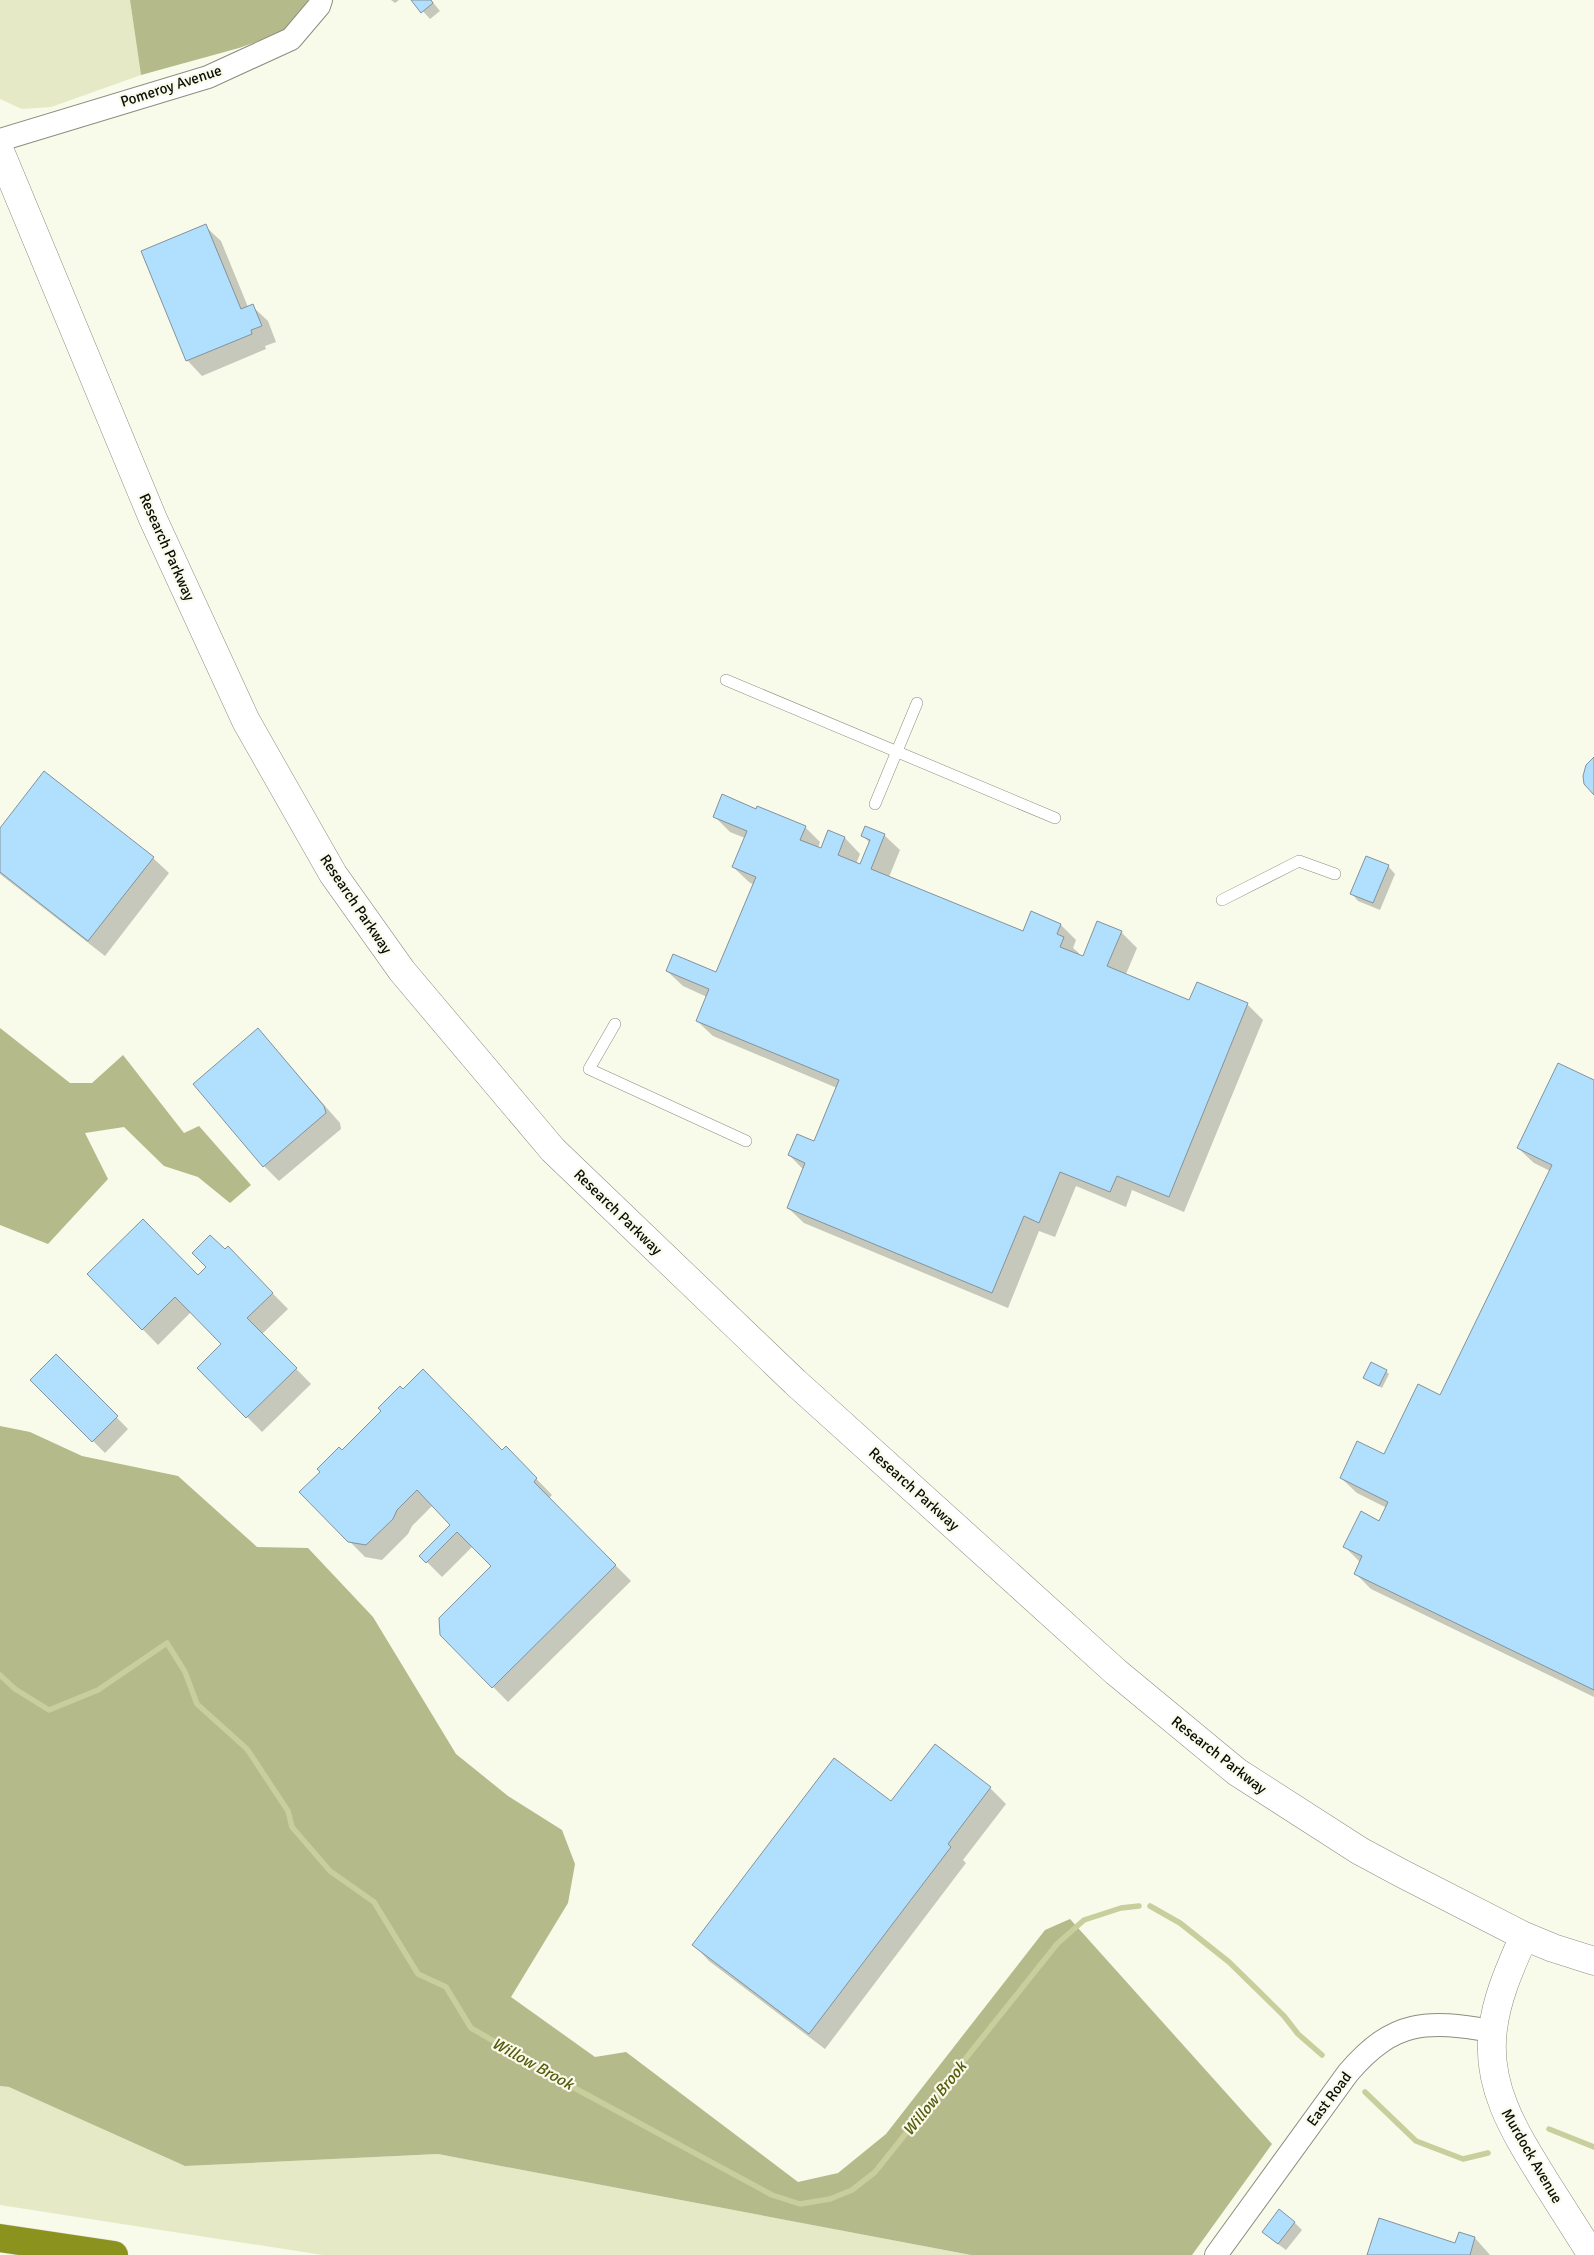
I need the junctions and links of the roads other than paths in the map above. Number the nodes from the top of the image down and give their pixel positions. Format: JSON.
{"nodes":[{"id":1,"x":321,"y":0,"type":"edge"},
{"id":2,"x":0,"y":140,"type":"edge"},
{"id":3,"x":0,"y":151,"type":"edge"},
{"id":4,"x":726,"y":680,"type":"dead end"},
{"id":5,"x":917,"y":703,"type":"dead end"},
{"id":6,"x":897,"y":751,"type":"junction"},
{"id":7,"x":875,"y":804,"type":"dead end"},
{"id":8,"x":1055,"y":818,"type":"dead end"},
{"id":9,"x":1335,"y":874,"type":"dead end"},
{"id":10,"x":1222,"y":900,"type":"dead end"},
{"id":11,"x":614,"y":1024,"type":"dead end"},
{"id":12,"x":746,"y":1141,"type":"dead end"},
{"id":13,"x":1524,"y":1936,"type":"junction"},
{"id":14,"x":1594,"y":1961,"type":"edge"},
{"id":15,"x":1492,"y":2031,"type":"junction"},
{"id":16,"x":0,"y":2238,"type":"edge"},
{"id":17,"x":114,"y":2255,"type":"edge"},
{"id":18,"x":1216,"y":2255,"type":"edge"},
{"id":19,"x":1592,"y":2255,"type":"edge"}],
"edges":[{"from":1,"to":2,"type":"street","name":"Pomeroy Avenue"},
{"from":3,"to":13,"type":"main road","name":"Research Parkway"},
{"from":4,"to":6,"type":"lane"},
{"from":5,"to":6,"type":"lane"},
{"from":6,"to":7,"type":"lane"},
{"from":6,"to":8,"type":"lane"},
{"from":9,"to":10,"type":"lane"},
{"from":11,"to":12,"type":"lane"},
{"from":13,"to":14,"type":"main road","name":"Research Parkway"},
{"from":13,"to":15,"type":"main road","name":"Murdock Avenue"},
{"from":15,"to":18,"type":"street","name":"East Road"},
{"from":15,"to":19,"type":"main road","name":"Murdock Avenue"},
{"from":16,"to":17,"type":"highway"}]}
